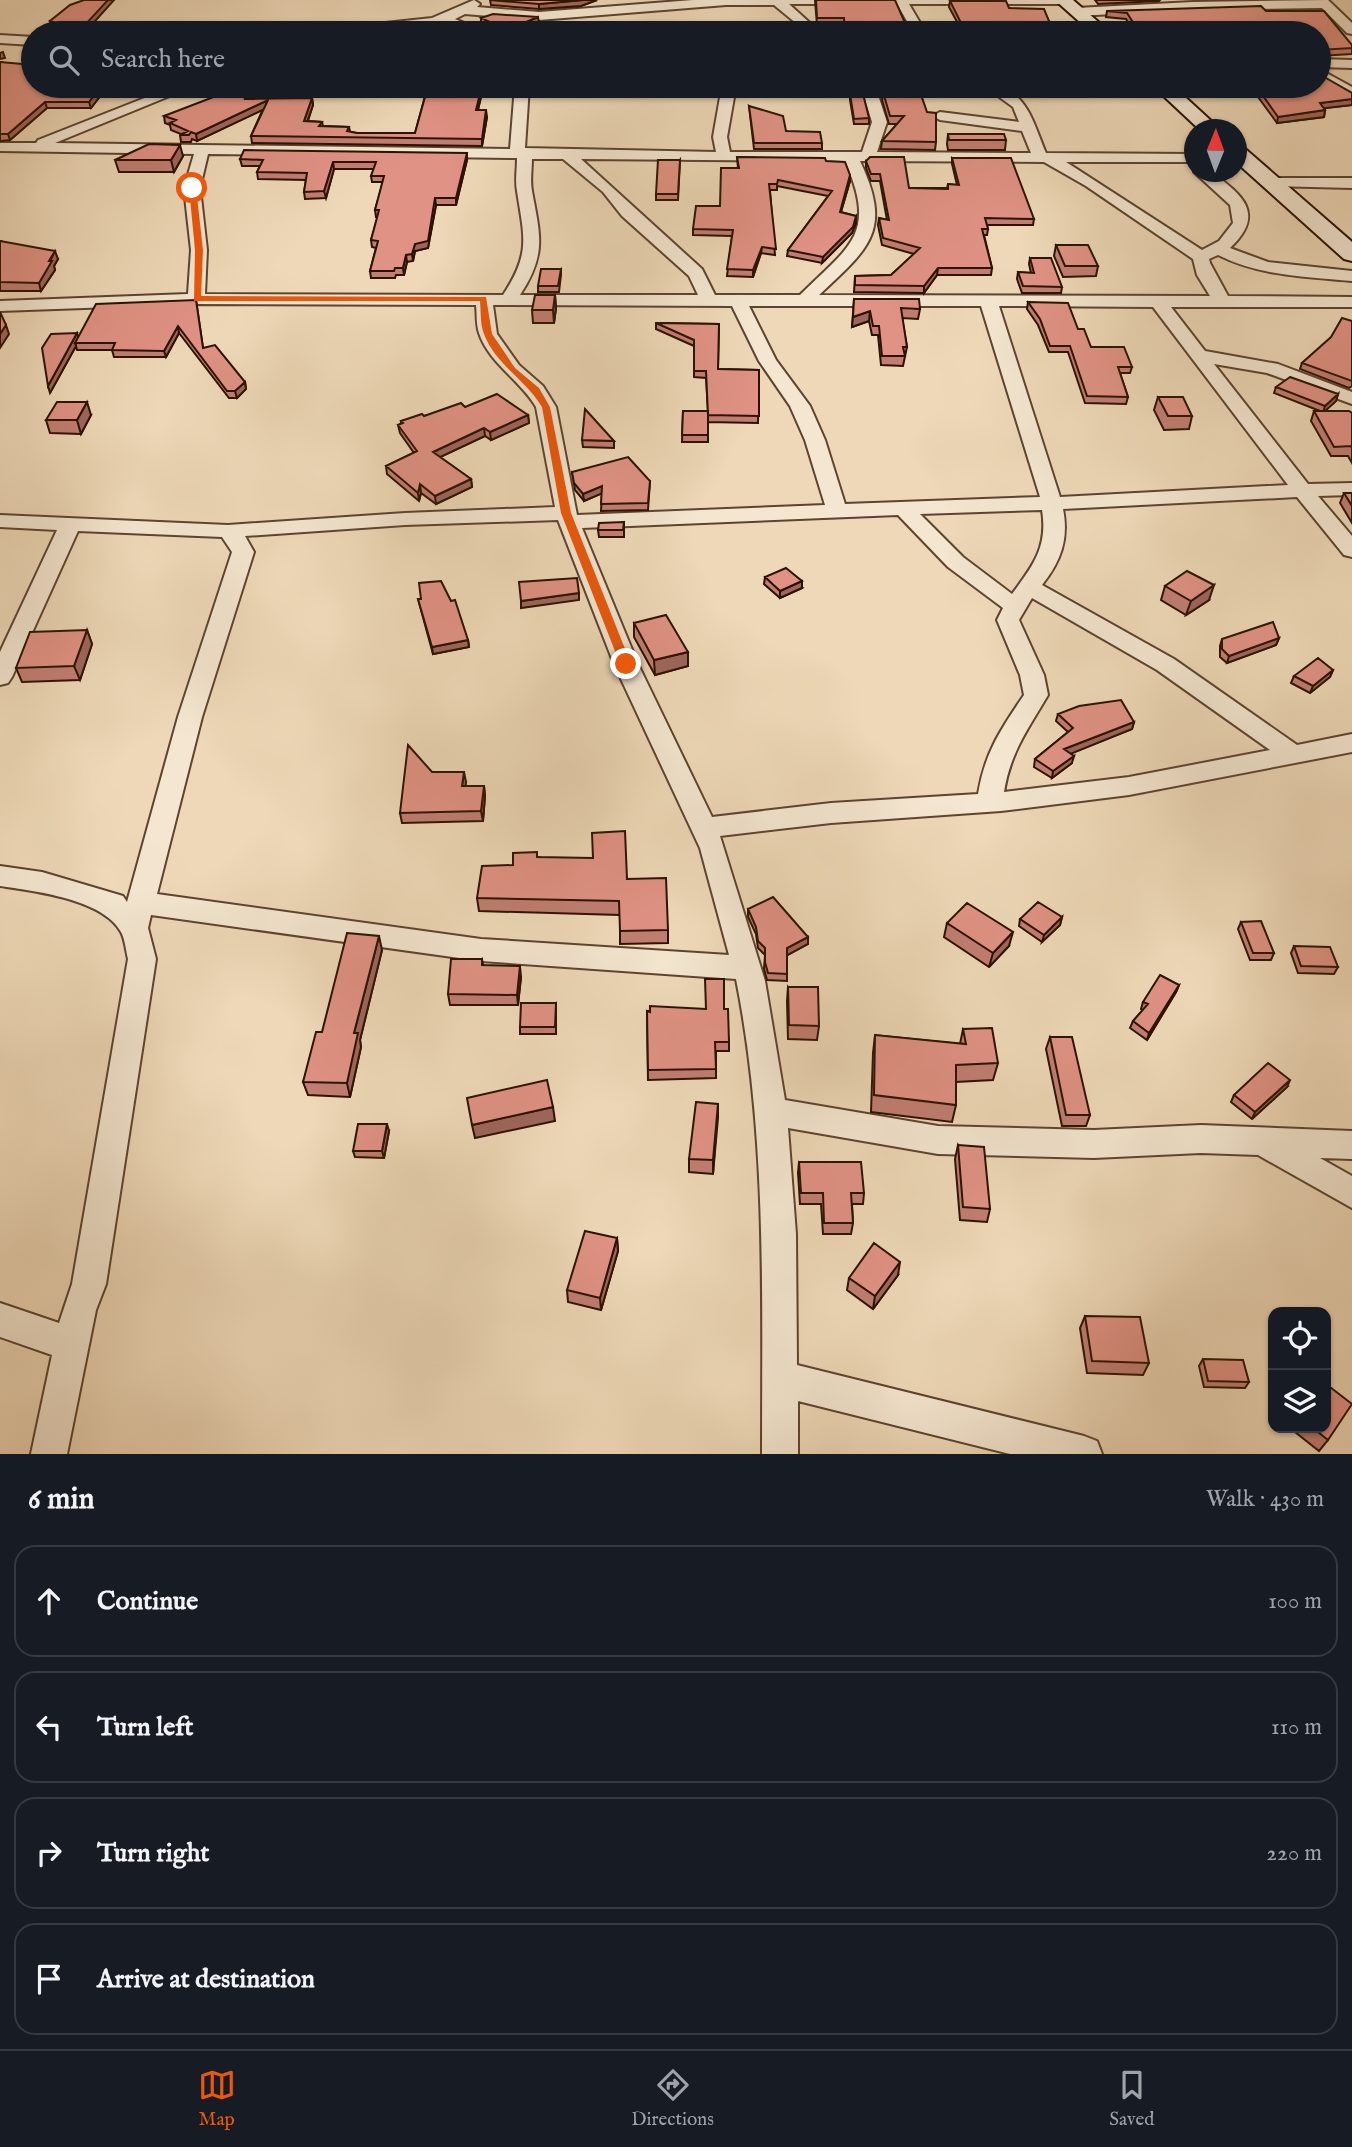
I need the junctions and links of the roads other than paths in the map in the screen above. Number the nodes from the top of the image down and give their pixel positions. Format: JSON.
{"nodes":[{"id":1,"x":480,"y":0,"type":"edge"},
{"id":2,"x":772,"y":1,"type":"edge"},
{"id":3,"x":901,"y":1,"type":"edge"},
{"id":4,"x":1323,"y":2,"type":"edge"},
{"id":5,"x":1070,"y":6,"type":"edge"},
{"id":6,"x":462,"y":10,"type":"junction"},
{"id":7,"x":441,"y":19,"type":"junction"},
{"id":8,"x":431,"y":21,"type":"edge"},
{"id":9,"x":447,"y":21,"type":"edge"},
{"id":10,"x":799,"y":21,"type":"edge"},
{"id":11,"x":913,"y":21,"type":"edge"},
{"id":12,"x":1088,"y":21,"type":"edge"},
{"id":13,"x":1352,"y":30,"type":"edge"},
{"id":14,"x":0,"y":39,"type":"edge"},
{"id":15,"x":21,"y":40,"type":"edge"},
{"id":16,"x":1331,"y":63,"type":"edge"},
{"id":17,"x":1352,"y":64,"type":"edge"},
{"id":18,"x":1331,"y":80,"type":"edge"},
{"id":19,"x":1352,"y":93,"type":"edge"},
{"id":20,"x":158,"y":98,"type":"edge"},
{"id":21,"x":522,"y":98,"type":"edge"},
{"id":22,"x":727,"y":98,"type":"edge"},
{"id":23,"x":874,"y":98,"type":"edge"},
{"id":24,"x":1009,"y":98,"type":"edge"},
{"id":25,"x":1176,"y":98,"type":"edge"},
{"id":26,"x":940,"y":116,"type":"dead end"},
{"id":27,"x":1200,"y":119,"type":"edge"},
{"id":28,"x":1030,"y":128,"type":"junction"},
{"id":29,"x":0,"y":147,"type":"edge"},
{"id":30,"x":35,"y":148,"type":"junction"},
{"id":31,"x":202,"y":150,"type":"junction"},
{"id":32,"x":521,"y":152,"type":"junction"},
{"id":33,"x":565,"y":153,"type":"junction"},
{"id":34,"x":724,"y":156,"type":"junction"},
{"id":35,"x":859,"y":157,"type":"junction"},
{"id":36,"x":1044,"y":157,"type":"junction"},
{"id":37,"x":1184,"y":160,"type":"edge"},
{"id":38,"x":10,"y":161,"type":"dead end"},
{"id":39,"x":1247,"y":163,"type":"edge"},
{"id":40,"x":1215,"y":182,"type":"edge"},
{"id":41,"x":1272,"y":183,"type":"junction"},
{"id":42,"x":1352,"y":183,"type":"edge"},
{"id":43,"x":1218,"y":248,"type":"junction"},
{"id":44,"x":1352,"y":254,"type":"edge"},
{"id":45,"x":1200,"y":257,"type":"junction"},
{"id":46,"x":1352,"y":276,"type":"edge"},
{"id":47,"x":197,"y":299,"type":"junction"},
{"id":48,"x":496,"y":299,"type":"junction"},
{"id":49,"x":707,"y":300,"type":"junction"},
{"id":50,"x":738,"y":300,"type":"junction"},
{"id":51,"x":805,"y":300,"type":"junction"},
{"id":52,"x":988,"y":301,"type":"junction"},
{"id":53,"x":1158,"y":301,"type":"junction"},
{"id":54,"x":1222,"y":301,"type":"junction"},
{"id":55,"x":1352,"y":302,"type":"edge"},
{"id":56,"x":0,"y":306,"type":"edge"},
{"id":57,"x":1200,"y":356,"type":"junction"},
{"id":58,"x":1352,"y":398,"type":"edge"},
{"id":59,"x":1302,"y":489,"type":"junction"},
{"id":60,"x":1352,"y":489,"type":"edge"},
{"id":61,"x":1051,"y":503,"type":"junction"},
{"id":62,"x":837,"y":510,"type":"junction"},
{"id":63,"x":905,"y":510,"type":"junction"},
{"id":64,"x":568,"y":518,"type":"junction"},
{"id":65,"x":0,"y":521,"type":"edge"},
{"id":66,"x":70,"y":525,"type":"junction"},
{"id":67,"x":228,"y":531,"type":"junction"},
{"id":68,"x":1352,"y":550,"type":"edge"},
{"id":69,"x":1021,"y":596,"type":"junction"},
{"id":70,"x":0,"y":677,"type":"edge"},
{"id":71,"x":1352,"y":743,"type":"edge"},
{"id":72,"x":1294,"y":755,"type":"junction"},
{"id":73,"x":989,"y":803,"type":"junction"},
{"id":74,"x":704,"y":828,"type":"junction"},
{"id":75,"x":0,"y":876,"type":"edge"},
{"id":76,"x":137,"y":916,"type":"junction"},
{"id":77,"x":747,"y":968,"type":"junction"},
{"id":78,"x":771,"y":1111,"type":"junction"},
{"id":79,"x":1263,"y":1142,"type":"junction"},
{"id":80,"x":1352,"y":1146,"type":"edge"},
{"id":81,"x":1352,"y":1193,"type":"edge"},
{"id":82,"x":0,"y":1320,"type":"edge"},
{"id":83,"x":72,"y":1345,"type":"junction"},
{"id":84,"x":781,"y":1379,"type":"junction"},
{"id":85,"x":49,"y":1454,"type":"edge"},
{"id":86,"x":780,"y":1454,"type":"edge"},
{"id":87,"x":1084,"y":1454,"type":"edge"}],
"edges":[{"from":1,"to":6,"type":"street"},
{"from":2,"to":3,"type":"street"},
{"from":2,"to":6,"type":"street"},
{"from":2,"to":10,"type":"street"},
{"from":3,"to":5,"type":"street"},
{"from":3,"to":11,"type":"street"},
{"from":4,"to":5,"type":"street"},
{"from":4,"to":13,"type":"street"},
{"from":5,"to":12,"type":"main road"},
{"from":6,"to":7,"type":"street"},
{"from":7,"to":8,"type":"street"},
{"from":7,"to":9,"type":"street"},
{"from":14,"to":15,"type":"street"},
{"from":16,"to":17,"type":"street"},
{"from":18,"to":19,"type":"street"},
{"from":20,"to":30,"type":"street"},
{"from":21,"to":32,"type":"street"},
{"from":22,"to":34,"type":"street"},
{"from":23,"to":35,"type":"street"},
{"from":24,"to":28,"type":"street"},
{"from":25,"to":27,"type":"main road"},
{"from":26,"to":28,"type":"street"},
{"from":28,"to":36,"type":"street"},
{"from":29,"to":30,"type":"street"},
{"from":30,"to":31,"type":"street"},
{"from":30,"to":38,"type":"street"},
{"from":31,"to":32,"type":"street"},
{"from":31,"to":47,"type":"street"},
{"from":32,"to":33,"type":"street"},
{"from":32,"to":48,"type":"street"},
{"from":33,"to":34,"type":"street"},
{"from":33,"to":49,"type":"street"},
{"from":34,"to":35,"type":"street"},
{"from":35,"to":36,"type":"street"},
{"from":35,"to":51,"type":"street"},
{"from":36,"to":37,"type":"street"},
{"from":36,"to":45,"type":"street"},
{"from":39,"to":41,"type":"main road"},
{"from":40,"to":43,"type":"street"},
{"from":41,"to":42,"type":"street"},
{"from":41,"to":44,"type":"main road"},
{"from":43,"to":45,"type":"street"},
{"from":43,"to":46,"type":"street"},
{"from":45,"to":54,"type":"street"},
{"from":47,"to":48,"type":"street"},
{"from":47,"to":56,"type":"street"},
{"from":48,"to":49,"type":"street"},
{"from":48,"to":64,"type":"street"},
{"from":49,"to":50,"type":"street"},
{"from":50,"to":51,"type":"street"},
{"from":50,"to":62,"type":"street"},
{"from":51,"to":52,"type":"street"},
{"from":52,"to":53,"type":"street"},
{"from":52,"to":61,"type":"street"},
{"from":53,"to":54,"type":"street"},
{"from":53,"to":57,"type":"street"},
{"from":54,"to":55,"type":"street"},
{"from":57,"to":58,"type":"street"},
{"from":57,"to":59,"type":"street"},
{"from":59,"to":60,"type":"street"},
{"from":59,"to":61,"type":"street"},
{"from":59,"to":68,"type":"street"},
{"from":61,"to":63,"type":"street"},
{"from":61,"to":69,"type":"street"},
{"from":62,"to":63,"type":"street"},
{"from":62,"to":64,"type":"street"},
{"from":63,"to":69,"type":"street"},
{"from":64,"to":67,"type":"street"},
{"from":64,"to":74,"type":"street"},
{"from":65,"to":66,"type":"street"},
{"from":66,"to":67,"type":"street"},
{"from":66,"to":70,"type":"street"},
{"from":67,"to":76,"type":"street"},
{"from":69,"to":72,"type":"street"},
{"from":69,"to":73,"type":"street"},
{"from":71,"to":72,"type":"street"},
{"from":72,"to":73,"type":"street"},
{"from":73,"to":74,"type":"street"},
{"from":74,"to":77,"type":"street"},
{"from":75,"to":76,"type":"street"},
{"from":76,"to":77,"type":"street"},
{"from":76,"to":83,"type":"street"},
{"from":77,"to":78,"type":"street"},
{"from":78,"to":79,"type":"street"},
{"from":78,"to":84,"type":"street"},
{"from":79,"to":80,"type":"street"},
{"from":79,"to":81,"type":"street"},
{"from":82,"to":83,"type":"street"},
{"from":83,"to":85,"type":"street"},
{"from":84,"to":86,"type":"street"},
{"from":84,"to":87,"type":"street"}]}
